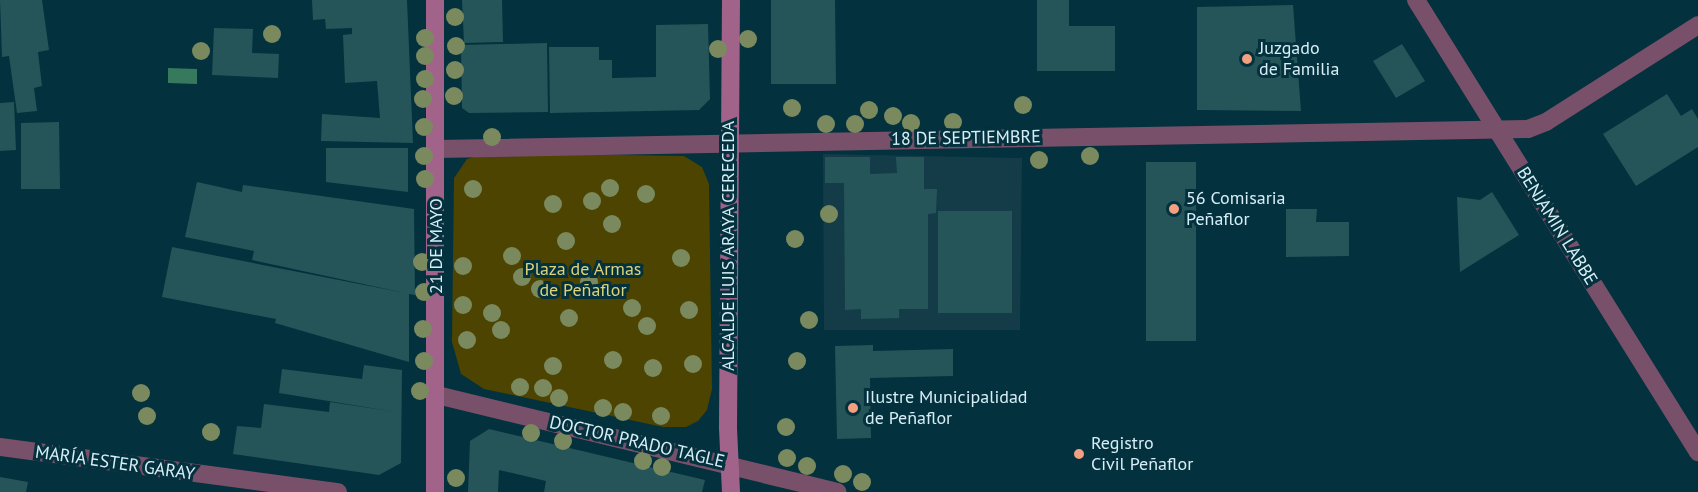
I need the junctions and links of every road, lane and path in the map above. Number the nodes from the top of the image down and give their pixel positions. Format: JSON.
{"nodes":[{"id":1,"x":435,"y":0,"type":"edge"},
{"id":2,"x":731,"y":0,"type":"edge"},
{"id":3,"x":1416,"y":0,"type":"edge"},
{"id":4,"x":1698,"y":25,"type":"edge"},
{"id":5,"x":1497,"y":131,"type":"junction"},
{"id":6,"x":728,"y":142,"type":"junction"},
{"id":7,"x":436,"y":149,"type":"junction"},
{"id":8,"x":437,"y":395,"type":"junction"},
{"id":9,"x":0,"y":447,"type":"edge"},
{"id":10,"x":1698,"y":452,"type":"edge"},
{"id":11,"x":728,"y":464,"type":"junction"},
{"id":12,"x":338,"y":492,"type":"edge"},
{"id":13,"x":435,"y":492,"type":"edge"},
{"id":14,"x":731,"y":492,"type":"edge"},
{"id":15,"x":837,"y":492,"type":"edge"}],
"edges":[{"from":1,"to":7,"type":"main road","name":"21 DE MAYO"},
{"from":2,"to":6,"type":"main road","name":"ALCALDE LUIS ARAYA CERECEDA"},
{"from":3,"to":5,"type":"street","name":"BENJAMIN LABBE"},
{"from":4,"to":5,"type":"street","name":"18 DE SEPTIEMBRE"},
{"from":5,"to":6,"type":"street","name":"18 DE SEPTIEMBRE"},
{"from":5,"to":10,"type":"street","name":"BENJAMIN LABBE"},
{"from":6,"to":7,"type":"street","name":"18 DE SEPTIEMBRE"},
{"from":6,"to":11,"type":"main road","name":"ALCALDE LUIS ARAYA CERECEDA"},
{"from":7,"to":8,"type":"main road","name":"21 DE MAYO"},
{"from":8,"to":11,"type":"street","name":"DOCTOR PRADO TAGLE"},
{"from":8,"to":13,"type":"main road","name":"21 DE MAYO"},
{"from":9,"to":12,"type":"street","name":"MARÍA ESTER GARAY"},
{"from":11,"to":14,"type":"main road","name":"ALCALDE LUIS ARAYA CERECEDA"},
{"from":11,"to":15,"type":"street","name":"DOCTOR PRADO TAGLE"}]}
